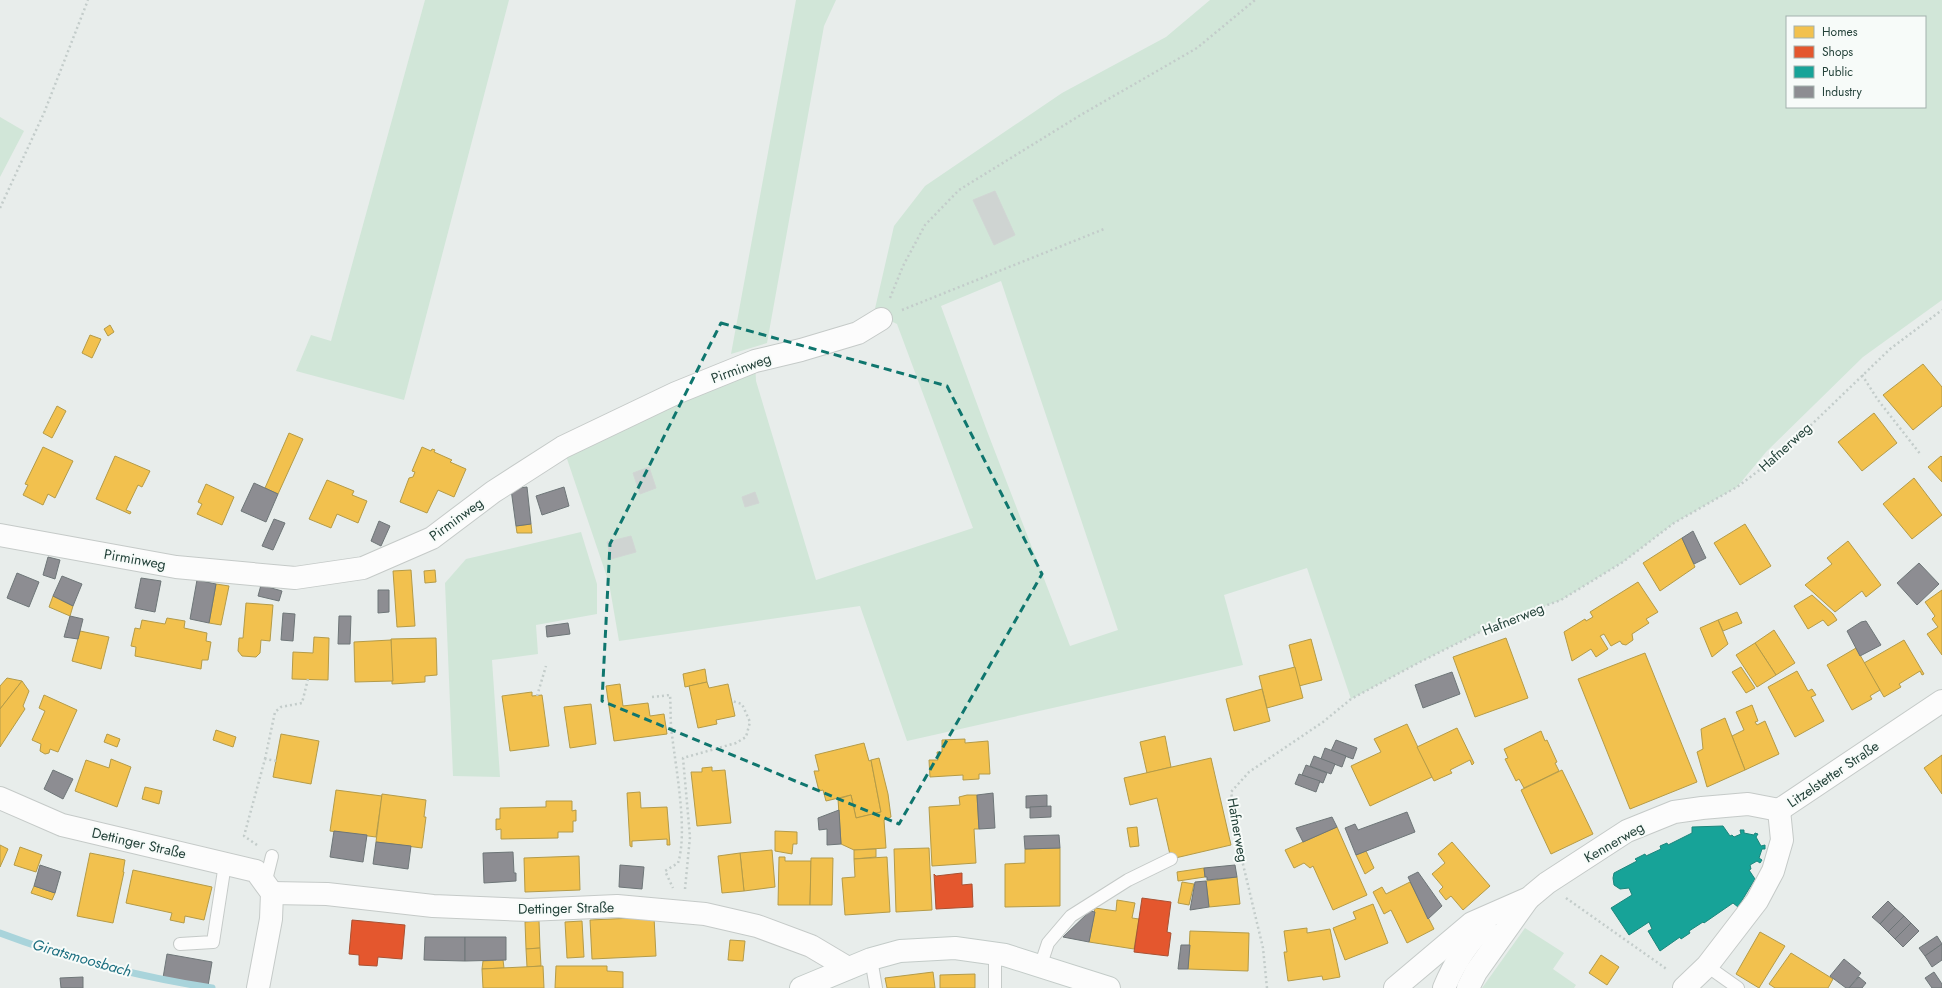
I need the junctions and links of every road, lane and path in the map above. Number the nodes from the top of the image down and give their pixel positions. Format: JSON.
{"nodes":[{"id":1,"x":88,"y":0,"type":"edge"},
{"id":2,"x":1255,"y":0,"type":"edge"},
{"id":3,"x":0,"y":208,"type":"edge"},
{"id":4,"x":1104,"y":229,"type":"dead end"},
{"id":5,"x":1942,"y":310,"type":"edge"},
{"id":6,"x":881,"y":319,"type":"junction"},
{"id":7,"x":1862,"y":375,"type":"junction"},
{"id":8,"x":1921,"y":455,"type":"dead end"},
{"id":9,"x":0,"y":534,"type":"edge"},
{"id":10,"x":546,"y":666,"type":"dead end"},
{"id":11,"x":308,"y":679,"type":"dead end"},
{"id":12,"x":538,"y":696,"type":"dead end"},
{"id":13,"x":652,"y":697,"type":"dead end"},
{"id":14,"x":732,"y":701,"type":"dead end"},
{"id":15,"x":1942,"y":701,"type":"edge"},
{"id":16,"x":265,"y":759,"type":"junction"},
{"id":17,"x":276,"y":761,"type":"dead end"},
{"id":18,"x":0,"y":798,"type":"edge"},
{"id":19,"x":1780,"y":810,"type":"junction"},
{"id":20,"x":272,"y":856,"type":"joint"},
{"id":21,"x":1171,"y":859,"type":"dead end"},
{"id":22,"x":225,"y":864,"type":"junction"},
{"id":23,"x":1547,"y":883,"type":"junction"},
{"id":24,"x":269,"y":888,"type":"junction"},
{"id":25,"x":1528,"y":898,"type":"junction"},
{"id":26,"x":1504,"y":909,"type":"junction"},
{"id":27,"x":682,"y":912,"type":"junction"},
{"id":28,"x":180,"y":944,"type":"dead end"},
{"id":29,"x":995,"y":954,"type":"junction"},
{"id":30,"x":871,"y":959,"type":"junction"},
{"id":31,"x":1707,"y":966,"type":"junction"},
{"id":32,"x":1040,"y":967,"type":"junction"},
{"id":33,"x":848,"y":968,"type":"junction"},
{"id":34,"x":811,"y":986,"type":"edge"},
{"id":35,"x":1686,"y":986,"type":"edge"},
{"id":36,"x":258,"y":988,"type":"edge"},
{"id":37,"x":876,"y":988,"type":"edge"},
{"id":38,"x":995,"y":988,"type":"edge"},
{"id":39,"x":1109,"y":988,"type":"edge"},
{"id":40,"x":1267,"y":988,"type":"edge"},
{"id":41,"x":1395,"y":988,"type":"edge"},
{"id":42,"x":1444,"y":988,"type":"edge"},
{"id":43,"x":1468,"y":988,"type":"edge"},
{"id":44,"x":1738,"y":988,"type":"edge"}],
"edges":[{"from":1,"to":3,"type":"path"},
{"from":2,"to":6,"type":"path"},
{"from":4,"to":6,"type":"path"},
{"from":5,"to":7,"type":"path","name":"Hafnerweg"},
{"from":6,"to":9,"type":"street","name":"Pirminweg"},
{"from":7,"to":8,"type":"path"},
{"from":7,"to":40,"type":"path","name":"Hafnerweg"},
{"from":10,"to":12,"type":"path"},
{"from":11,"to":16,"type":"path"},
{"from":13,"to":27,"type":"path"},
{"from":14,"to":27,"type":"path"},
{"from":15,"to":19,"type":"street","name":"Litzelstetter Straße"},
{"from":16,"to":17,"type":"path"},
{"from":16,"to":20,"type":"path"},
{"from":18,"to":22,"type":"street","name":"Dettinger Straße"},
{"from":19,"to":23,"type":"street","name":"Kennerweg"},
{"from":19,"to":31,"type":"street","name":"Litzelstetter Straße"},
{"from":20,"to":24,"type":"lane"},
{"from":21,"to":32,"type":"lane"},
{"from":22,"to":24,"type":"street","name":"Dettinger Straße"},
{"from":22,"to":28,"type":"lane"},
{"from":23,"to":25,"type":"street","name":"Kennerweg"},
{"from":23,"to":35,"type":"path"},
{"from":24,"to":27,"type":"street","name":"Dettinger Straße"},
{"from":24,"to":36,"type":"street"},
{"from":25,"to":26,"type":"street","name":"Kennerweg"},
{"from":25,"to":43,"type":"street","name":"Kennerweg"},
{"from":26,"to":41,"type":"street","name":"Kennerweg"},
{"from":26,"to":42,"type":"street","name":"Kennerweg"},
{"from":27,"to":33,"type":"street","name":"Dettinger Straße"},
{"from":29,"to":30,"type":"street"},
{"from":29,"to":32,"type":"street"},
{"from":29,"to":38,"type":"lane"},
{"from":30,"to":33,"type":"street"},
{"from":30,"to":37,"type":"lane"},
{"from":31,"to":35,"type":"street","name":"Litzelstetter Straße"},
{"from":31,"to":44,"type":"lane"},
{"from":32,"to":39,"type":"street"},
{"from":33,"to":34,"type":"street"}]}
